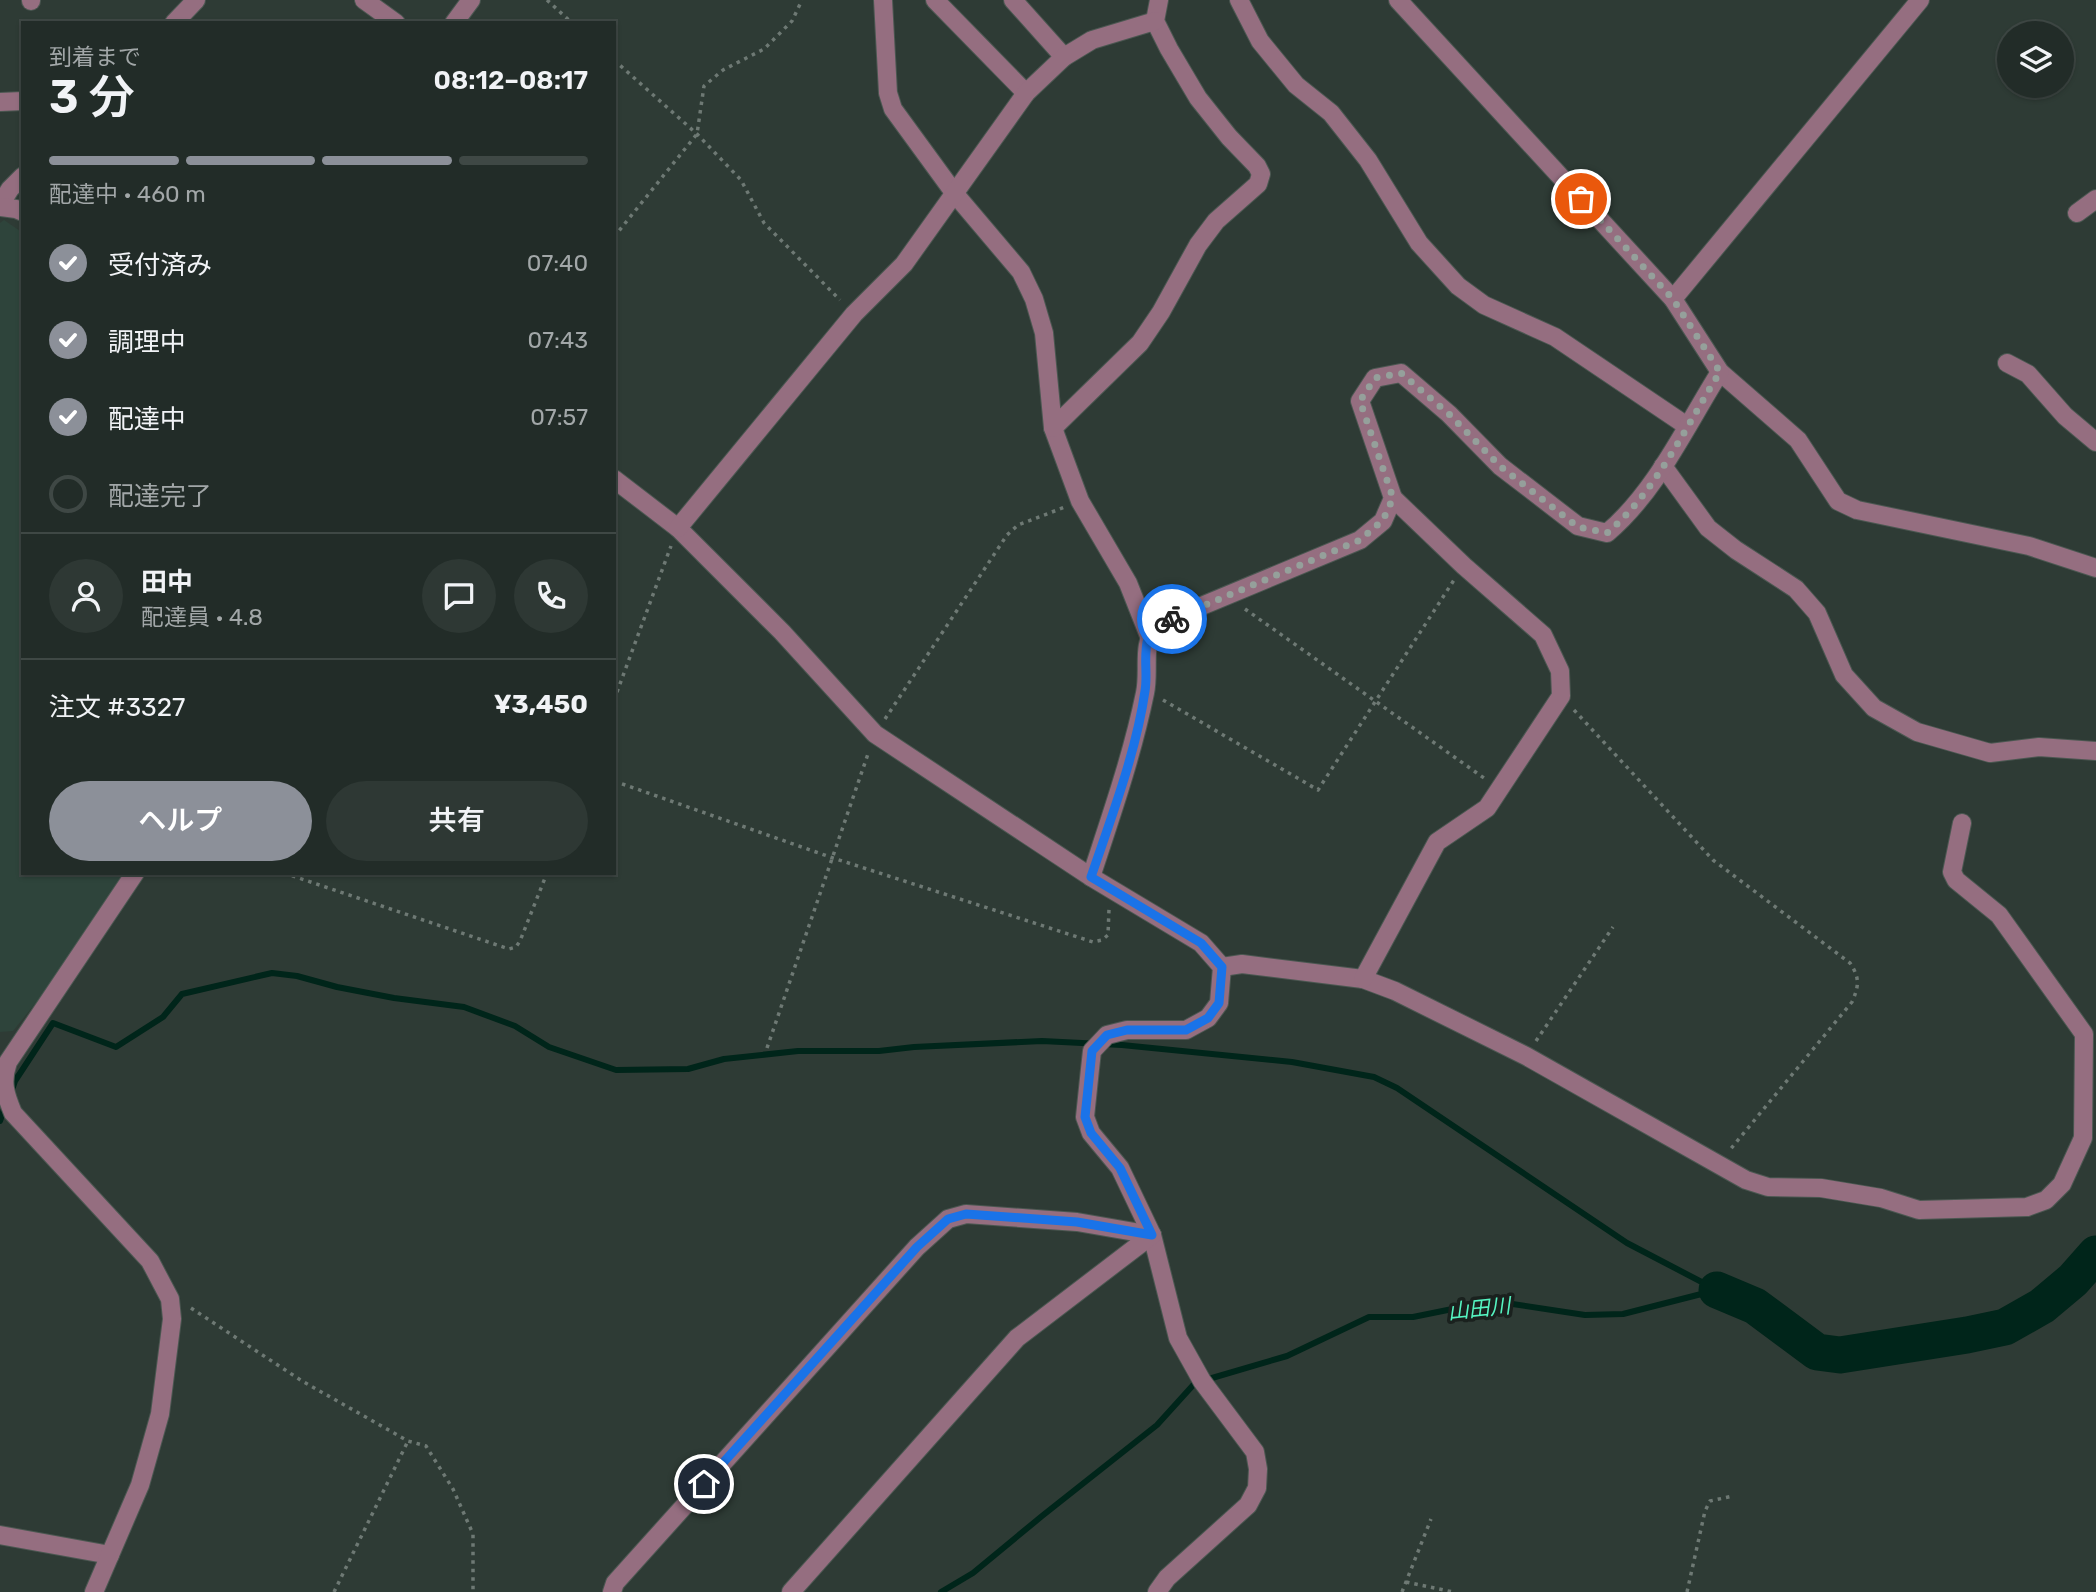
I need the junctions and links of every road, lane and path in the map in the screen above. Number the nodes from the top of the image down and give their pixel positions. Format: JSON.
{"nodes":[{"id":1,"x":196,"y":0,"type":"edge"},
{"id":2,"x":364,"y":0,"type":"edge"},
{"id":3,"x":471,"y":0,"type":"edge"},
{"id":4,"x":547,"y":0,"type":"edge"},
{"id":5,"x":802,"y":0,"type":"edge"},
{"id":6,"x":883,"y":0,"type":"edge"},
{"id":7,"x":935,"y":0,"type":"edge"},
{"id":8,"x":1013,"y":0,"type":"edge"},
{"id":9,"x":1159,"y":0,"type":"edge"},
{"id":10,"x":1239,"y":0,"type":"edge"},
{"id":11,"x":1398,"y":0,"type":"edge"},
{"id":12,"x":1920,"y":0,"type":"edge"},
{"id":13,"x":1155,"y":20,"type":"junction"},
{"id":14,"x":176,"y":21,"type":"edge"},
{"id":15,"x":393,"y":21,"type":"edge"},
{"id":16,"x":455,"y":21,"type":"edge"},
{"id":17,"x":570,"y":21,"type":"edge"},
{"id":18,"x":1064,"y":57,"type":"junction"},
{"id":19,"x":616,"y":62,"type":"edge"},
{"id":20,"x":1026,"y":93,"type":"junction"},
{"id":21,"x":21,"y":101,"type":"edge"},
{"id":22,"x":0,"y":102,"type":"edge"},
{"id":23,"x":697,"y":134,"type":"junction"},
{"id":24,"x":21,"y":178,"type":"edge"},
{"id":25,"x":955,"y":194,"type":"junction"},
{"id":26,"x":2096,"y":199,"type":"edge"},
{"id":27,"x":0,"y":206,"type":"edge"},
{"id":28,"x":21,"y":211,"type":"edge"},
{"id":29,"x":2077,"y":214,"type":"dead end"},
{"id":30,"x":616,"y":235,"type":"edge"},
{"id":31,"x":1673,"y":299,"type":"junction"},
{"id":32,"x":854,"y":314,"type":"junction"},
{"id":33,"x":2007,"y":363,"type":"dead end"},
{"id":34,"x":1720,"y":372,"type":"junction"},
{"id":35,"x":1687,"y":426,"type":"junction"},
{"id":36,"x":1053,"y":428,"type":"junction"},
{"id":37,"x":2096,"y":442,"type":"edge"},
{"id":38,"x":1663,"y":466,"type":"junction"},
{"id":39,"x":616,"y":481,"type":"edge"},
{"id":40,"x":1393,"y":498,"type":"junction"},
{"id":41,"x":678,"y":528,"type":"junction"},
{"id":42,"x":1464,"y":566,"type":"junction"},
{"id":43,"x":2096,"y":568,"type":"edge"},
{"id":44,"x":1226,"y":596,"type":"junction"},
{"id":45,"x":1149,"y":636,"type":"junction"},
{"id":46,"x":1146,"y":690,"type":"junction"},
{"id":47,"x":616,"y":695,"type":"edge"},
{"id":48,"x":1561,"y":696,"type":"junction"},
{"id":49,"x":1376,"y":701,"type":"junction"},
{"id":50,"x":2096,"y":751,"type":"edge"},
{"id":51,"x":616,"y":782,"type":"edge"},
{"id":52,"x":1501,"y":790,"type":"junction"},
{"id":53,"x":1962,"y":823,"type":"dead end"},
{"id":54,"x":134,"y":875,"type":"edge"},
{"id":55,"x":290,"y":875,"type":"edge"},
{"id":56,"x":546,"y":875,"type":"edge"},
{"id":57,"x":1091,"y":877,"type":"junction"},
{"id":58,"x":1111,"y":887,"type":"junction"},
{"id":59,"x":1614,"y":927,"type":"dead end"},
{"id":60,"x":1222,"y":967,"type":"junction"},
{"id":61,"x":1363,"y":979,"type":"junction"},
{"id":62,"x":2090,"y":1034,"type":"edge"},
{"id":63,"x":1526,"y":1056,"type":"junction"},
{"id":64,"x":3,"y":1071,"type":"edge"},
{"id":65,"x":1718,"y":1164,"type":"junction"},
{"id":66,"x":1152,"y":1235,"type":"junction"},
{"id":67,"x":170,"y":1299,"type":"junction"},
{"id":68,"x":408,"y":1441,"type":"junction"},
{"id":69,"x":1733,"y":1496,"type":"dead end"},
{"id":70,"x":1431,"y":1519,"type":"dead end"},
{"id":71,"x":0,"y":1535,"type":"edge"},
{"id":72,"x":110,"y":1555,"type":"junction"},
{"id":73,"x":1406,"y":1582,"type":"junction"},
{"id":74,"x":94,"y":1592,"type":"edge"},
{"id":75,"x":334,"y":1592,"type":"edge"},
{"id":76,"x":473,"y":1592,"type":"edge"},
{"id":77,"x":612,"y":1592,"type":"edge"},
{"id":78,"x":791,"y":1592,"type":"edge"},
{"id":79,"x":1157,"y":1592,"type":"edge"},
{"id":80,"x":1402,"y":1592,"type":"edge"},
{"id":81,"x":1453,"y":1592,"type":"edge"},
{"id":82,"x":1686,"y":1592,"type":"edge"}],
"edges":[{"from":1,"to":14,"type":"street"},
{"from":2,"to":15,"type":"street"},
{"from":3,"to":16,"type":"street"},
{"from":4,"to":17,"type":"path"},
{"from":5,"to":23,"type":"path"},
{"from":6,"to":25,"type":"street"},
{"from":7,"to":20,"type":"street"},
{"from":8,"to":18,"type":"street"},
{"from":9,"to":13,"type":"street"},
{"from":10,"to":35,"type":"street"},
{"from":11,"to":31,"type":"street"},
{"from":12,"to":31,"type":"street"},
{"from":13,"to":18,"type":"street"},
{"from":13,"to":36,"type":"street"},
{"from":18,"to":20,"type":"street"},
{"from":19,"to":23,"type":"path"},
{"from":20,"to":25,"type":"street"},
{"from":21,"to":22,"type":"street"},
{"from":23,"to":30,"type":"path"},
{"from":23,"to":32,"type":"path"},
{"from":24,"to":27,"type":"street"},
{"from":25,"to":32,"type":"street"},
{"from":25,"to":36,"type":"street"},
{"from":26,"to":29,"type":"street"},
{"from":27,"to":28,"type":"street"},
{"from":31,"to":34,"type":"street"},
{"from":32,"to":41,"type":"street"},
{"from":33,"to":37,"type":"street"},
{"from":34,"to":35,"type":"street"},
{"from":34,"to":43,"type":"street"},
{"from":35,"to":38,"type":"street"},
{"from":36,"to":45,"type":"street"},
{"from":38,"to":40,"type":"street"},
{"from":38,"to":50,"type":"street"},
{"from":39,"to":41,"type":"street"},
{"from":40,"to":42,"type":"street"},
{"from":40,"to":44,"type":"street"},
{"from":41,"to":47,"type":"path"},
{"from":41,"to":57,"type":"street"},
{"from":42,"to":48,"type":"street"},
{"from":42,"to":49,"type":"path"},
{"from":44,"to":45,"type":"street"},
{"from":44,"to":49,"type":"path"},
{"from":45,"to":46,"type":"street"},
{"from":46,"to":49,"type":"path"},
{"from":46,"to":57,"type":"street"},
{"from":48,"to":52,"type":"street"},
{"from":48,"to":65,"type":"path"},
{"from":49,"to":52,"type":"path"},
{"from":51,"to":58,"type":"path"},
{"from":52,"to":61,"type":"street"},
{"from":53,"to":62,"type":"street"},
{"from":54,"to":64,"type":"street"},
{"from":55,"to":56,"type":"path"},
{"from":57,"to":58,"type":"street"},
{"from":58,"to":60,"type":"street"},
{"from":59,"to":63,"type":"path"},
{"from":60,"to":61,"type":"street"},
{"from":60,"to":66,"type":"street"},
{"from":61,"to":63,"type":"street"},
{"from":62,"to":65,"type":"street"},
{"from":63,"to":65,"type":"street"},
{"from":64,"to":67,"type":"street"},
{"from":66,"to":77,"type":"street"},
{"from":66,"to":78,"type":"street"},
{"from":66,"to":79,"type":"street"},
{"from":67,"to":68,"type":"path"},
{"from":67,"to":72,"type":"street"},
{"from":68,"to":75,"type":"path"},
{"from":68,"to":76,"type":"path"},
{"from":69,"to":82,"type":"path"},
{"from":70,"to":73,"type":"path"},
{"from":71,"to":72,"type":"street"},
{"from":72,"to":74,"type":"street"},
{"from":73,"to":80,"type":"path"},
{"from":73,"to":81,"type":"path"}]}
